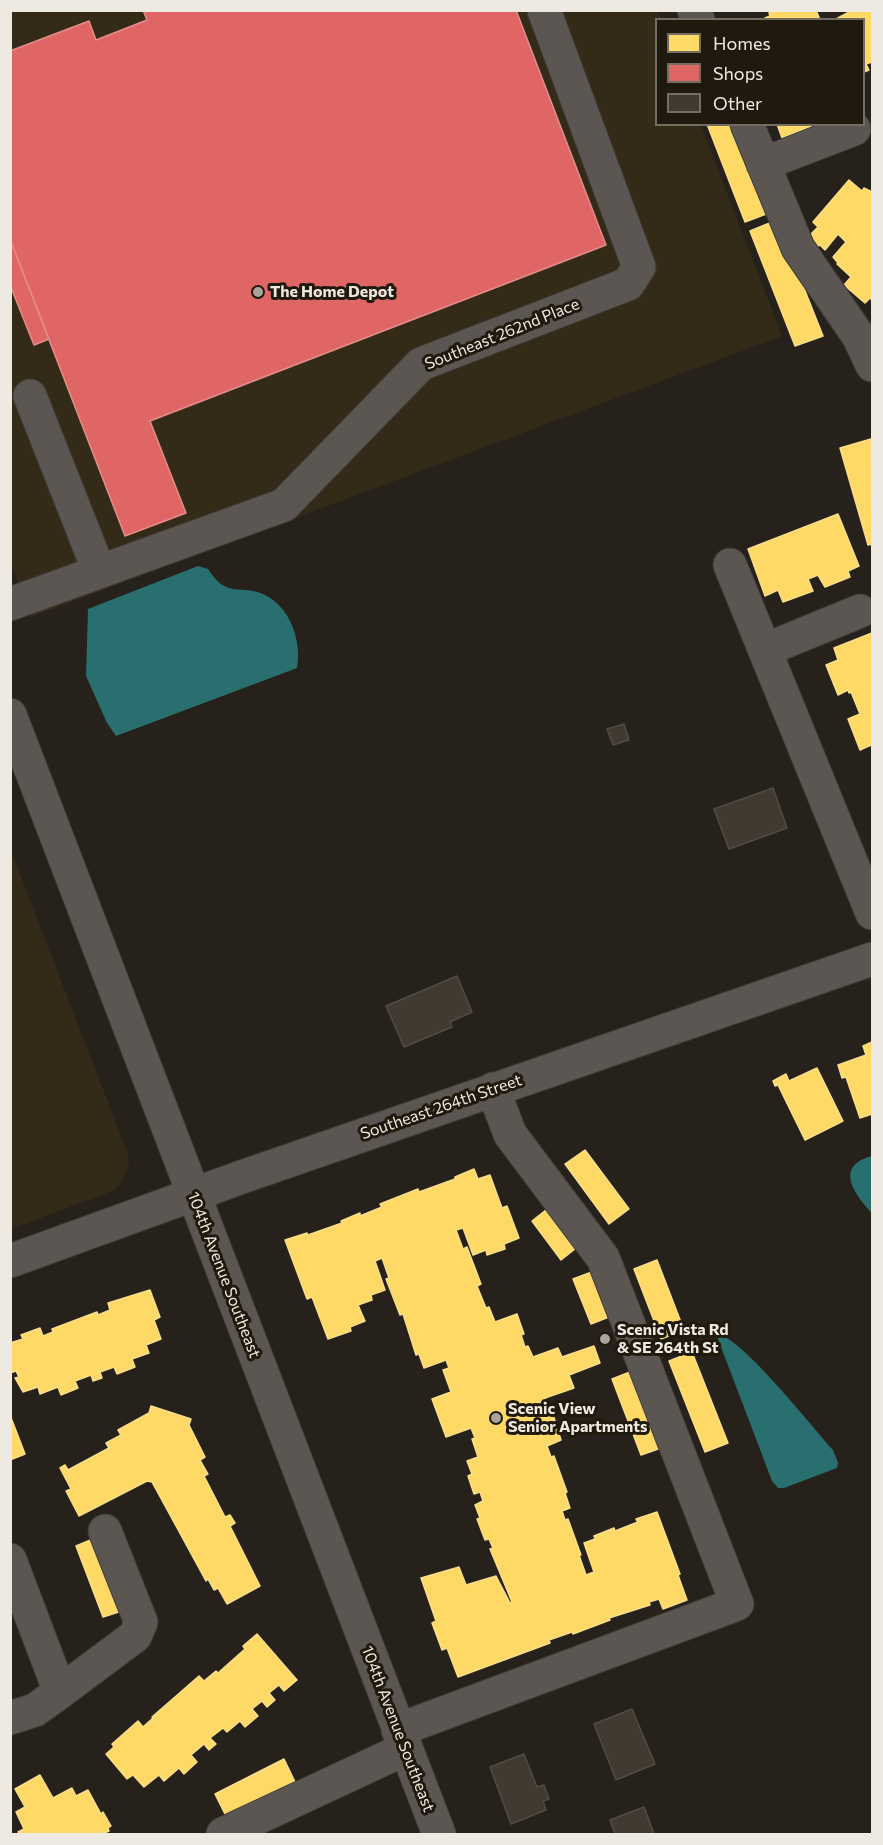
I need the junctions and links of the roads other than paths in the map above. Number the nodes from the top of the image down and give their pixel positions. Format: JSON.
{"nodes":[{"id":1,"x":544,"y":10,"type":"edge"},
{"id":2,"x":748,"y":126,"type":"edge"},
{"id":3,"x":854,"y":129,"type":"dead end"},
{"id":4,"x":763,"y":164,"type":"junction"},
{"id":5,"x":873,"y":365,"type":"edge"},
{"id":6,"x":30,"y":396,"type":"dead end"},
{"id":7,"x":730,"y":565,"type":"dead end"},
{"id":8,"x":99,"y":571,"type":"junction"},
{"id":9,"x":10,"y":604,"type":"edge"},
{"id":10,"x":861,"y":610,"type":"dead end"},
{"id":11,"x":765,"y":650,"type":"junction"},
{"id":12,"x":10,"y":715,"type":"edge"},
{"id":13,"x":873,"y":913,"type":"edge"},
{"id":14,"x":873,"y":959,"type":"edge"},
{"id":15,"x":493,"y":1089,"type":"junction"},
{"id":16,"x":192,"y":1194,"type":"junction"},
{"id":17,"x":10,"y":1261,"type":"edge"},
{"id":18,"x":105,"y":1531,"type":"dead end"},
{"id":19,"x":10,"y":1560,"type":"edge"},
{"id":20,"x":60,"y":1692,"type":"junction"},
{"id":21,"x":10,"y":1718,"type":"edge"},
{"id":22,"x":402,"y":1739,"type":"junction"},
{"id":23,"x":223,"y":1834,"type":"edge"},
{"id":24,"x":439,"y":1834,"type":"edge"}],
"edges":[{"from":1,"to":8,"type":"street","name":"Southeast 262nd Place"},
{"from":2,"to":4,"type":"street"},
{"from":3,"to":4,"type":"street"},
{"from":4,"to":5,"type":"street"},
{"from":6,"to":8,"type":"street"},
{"from":7,"to":11,"type":"street"},
{"from":8,"to":9,"type":"street","name":"Southeast 262nd Place"},
{"from":10,"to":11,"type":"street"},
{"from":11,"to":13,"type":"street"},
{"from":12,"to":16,"type":"street","name":"104th Avenue Southeast"},
{"from":14,"to":15,"type":"street","name":"Southeast 264th Street"},
{"from":15,"to":16,"type":"street","name":"Southeast 264th Street"},
{"from":15,"to":22,"type":"street"},
{"from":16,"to":17,"type":"street","name":"Southeast 264th Street"},
{"from":16,"to":22,"type":"street","name":"104th Avenue Southeast"},
{"from":18,"to":20,"type":"street"},
{"from":19,"to":20,"type":"street"},
{"from":20,"to":21,"type":"street"},
{"from":22,"to":23,"type":"street"},
{"from":22,"to":24,"type":"street","name":"104th Avenue Southeast"}]}
